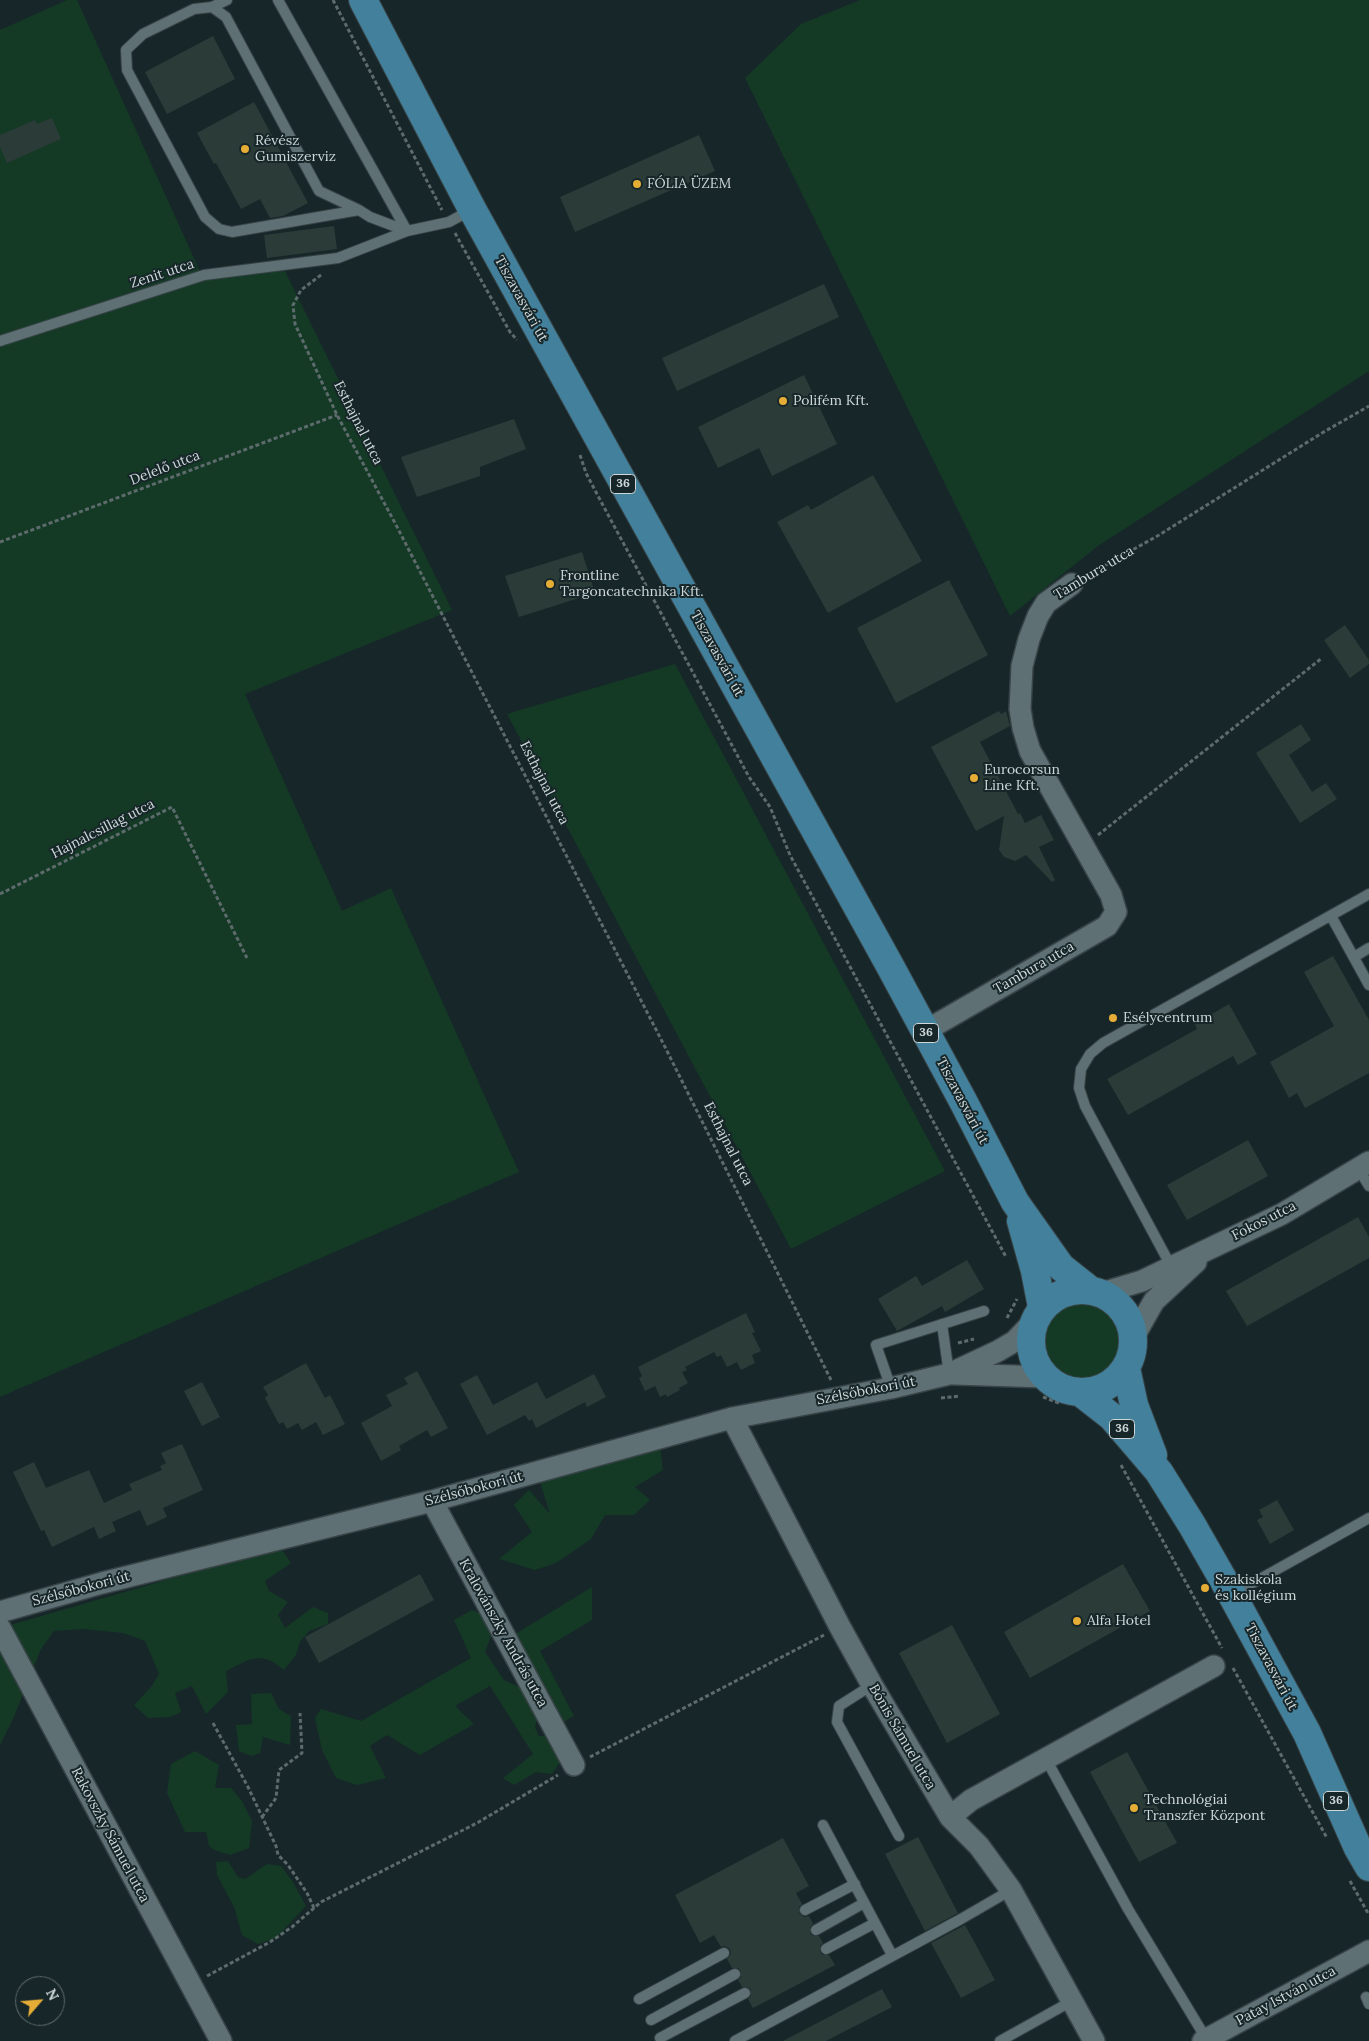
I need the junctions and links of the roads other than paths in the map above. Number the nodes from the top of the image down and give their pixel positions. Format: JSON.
{"nodes":[{"id":1,"x":227,"y":0,"type":"edge"},
{"id":2,"x":278,"y":0,"type":"edge"},
{"id":3,"x":363,"y":0,"type":"edge"},
{"id":4,"x":212,"y":7,"type":"junction"},
{"id":5,"x":359,"y":210,"type":"junction"},
{"id":6,"x":460,"y":216,"type":"junction"},
{"id":7,"x":407,"y":232,"type":"junction"},
{"id":8,"x":0,"y":341,"type":"edge"},
{"id":9,"x":1072,"y":584,"type":"road end"},
{"id":10,"x":1369,"y":894,"type":"edge"},
{"id":11,"x":1331,"y":916,"type":"junction"},
{"id":12,"x":1369,"y":948,"type":"edge"},
{"id":13,"x":1354,"y":957,"type":"junction"},
{"id":14,"x":1369,"y":984,"type":"edge"},
{"id":15,"x":925,"y":1031,"type":"junction"},
{"id":16,"x":1365,"y":1172,"type":"edge"},
{"id":17,"x":1015,"y":1202,"type":"junction"},
{"id":18,"x":1168,"y":1273,"type":"junction"},
{"id":19,"x":1096,"y":1292,"type":"junction"},
{"id":20,"x":984,"y":1311,"type":"dead end"},
{"id":21,"x":1026,"y":1311,"type":"junction"},
{"id":22,"x":942,"y":1324,"type":"junction"},
{"id":23,"x":1133,"y":1338,"type":"junction"},
{"id":24,"x":1126,"y":1368,"type":"junction"},
{"id":25,"x":949,"y":1374,"type":"junction"},
{"id":26,"x":1040,"y":1386,"type":"junction"},
{"id":27,"x":890,"y":1388,"type":"junction"},
{"id":28,"x":1074,"y":1399,"type":"junction"},
{"id":29,"x":732,"y":1418,"type":"junction"},
{"id":30,"x":1159,"y":1472,"type":"junction"},
{"id":31,"x":432,"y":1501,"type":"junction"},
{"id":32,"x":1369,"y":1518,"type":"edge"},
{"id":33,"x":1232,"y":1595,"type":"junction"},
{"id":34,"x":0,"y":1612,"type":"edge"},
{"id":35,"x":0,"y":1628,"type":"edge"},
{"id":36,"x":1223,"y":1661,"type":"road end"},
{"id":37,"x":872,"y":1686,"type":"junction"},
{"id":38,"x":1307,"y":1733,"type":"junction"},
{"id":39,"x":1046,"y":1759,"type":"junction"},
{"id":40,"x":574,"y":1765,"type":"road end"},
{"id":41,"x":950,"y":1817,"type":"junction"},
{"id":42,"x":824,"y":1824,"type":"dead end"},
{"id":43,"x":1369,"y":1828,"type":"edge"},
{"id":44,"x":899,"y":1836,"type":"dead end"},
{"id":45,"x":1358,"y":1871,"type":"edge"},
{"id":46,"x":855,"y":1884,"type":"junction"},
{"id":47,"x":1011,"y":1890,"type":"junction"},
{"id":48,"x":864,"y":1903,"type":"junction"},
{"id":49,"x":805,"y":1910,"type":"dead end"},
{"id":50,"x":875,"y":1923,"type":"junction"},
{"id":51,"x":816,"y":1930,"type":"dead end"},
{"id":52,"x":826,"y":1949,"type":"dead end"},
{"id":53,"x":1369,"y":1951,"type":"edge"},
{"id":54,"x":724,"y":1953,"type":"dead end"},
{"id":55,"x":892,"y":1955,"type":"junction"},
{"id":56,"x":735,"y":1974,"type":"dead end"},
{"id":57,"x":745,"y":1993,"type":"dead end"},
{"id":58,"x":639,"y":1999,"type":"dead end"},
{"id":59,"x":1072,"y":2000,"type":"junction"},
{"id":60,"x":651,"y":2020,"type":"dead end"},
{"id":61,"x":660,"y":2038,"type":"dead end"},
{"id":62,"x":1206,"y":2040,"type":"edge"},
{"id":63,"x":221,"y":2041,"type":"edge"},
{"id":64,"x":735,"y":2041,"type":"edge"},
{"id":65,"x":1000,"y":2041,"type":"edge"},
{"id":66,"x":1094,"y":2041,"type":"edge"}],
"edges":[{"from":1,"to":4,"type":"lane"},
{"from":2,"to":7,"type":"lane"},
{"from":3,"to":6,"type":"main road","name":"Tiszavasvári út","number":"36"},
{"from":4,"to":5,"type":"lane"},
{"from":4,"to":5,"type":"lane"},
{"from":5,"to":7,"type":"lane"},
{"from":6,"to":7,"type":"lane"},
{"from":6,"to":15,"type":"main road","name":"Tiszavasvári út","number":"36"},
{"from":7,"to":8,"type":"lane","name":"Zenit utca"},
{"from":9,"to":15,"type":"street","name":"Tambura utca"},
{"from":10,"to":11,"type":"lane"},
{"from":11,"to":13,"type":"lane"},
{"from":11,"to":18,"type":"lane"},
{"from":12,"to":13,"type":"lane"},
{"from":13,"to":14,"type":"lane"},
{"from":15,"to":17,"type":"main road","name":"Tiszavasvári út","number":"36"},
{"from":16,"to":18,"type":"street","name":"Fokos utca"},
{"from":17,"to":19,"type":"main road","number":"36"},
{"from":17,"to":21,"type":"main road","number":"36"},
{"from":18,"to":19,"type":"street"},
{"from":18,"to":23,"type":"street"},
{"from":19,"to":21,"type":"main road"},
{"from":19,"to":23,"type":"main road","number":"36"},
{"from":20,"to":22,"type":"lane"},
{"from":21,"to":25,"type":"street"},
{"from":21,"to":26,"type":"main road","number":"36"},
{"from":22,"to":25,"type":"lane"},
{"from":22,"to":27,"type":"lane"},
{"from":23,"to":24,"type":"main road","number":"36"},
{"from":24,"to":28,"type":"main road","number":"36"},
{"from":24,"to":30,"type":"main road","number":"36"},
{"from":25,"to":26,"type":"street"},
{"from":25,"to":27,"type":"street","name":"Szélsőbokori út"},
{"from":26,"to":28,"type":"main road","number":"36"},
{"from":27,"to":29,"type":"street","name":"Szélsőbokori út"},
{"from":28,"to":30,"type":"main road","number":"36"},
{"from":29,"to":31,"type":"street","name":"Szélsőbokori út"},
{"from":29,"to":37,"type":"street","name":"Bónis Sámuel utca"},
{"from":30,"to":33,"type":"main road","name":"Tiszavasvári út","number":"36"},
{"from":31,"to":34,"type":"street","name":"Szélsőbokori út"},
{"from":31,"to":40,"type":"street","name":"Kralovánszky András utca"},
{"from":32,"to":33,"type":"lane"},
{"from":33,"to":38,"type":"main road","name":"Tiszavasvári út","number":"36"},
{"from":35,"to":63,"type":"street","name":"Rakovszky Sámuel utca"},
{"from":36,"to":39,"type":"street"},
{"from":37,"to":41,"type":"street","name":"Bónis Sámuel utca"},
{"from":37,"to":44,"type":"lane"},
{"from":38,"to":43,"type":"main road","name":"Tiszavasvári út","number":"36"},
{"from":38,"to":45,"type":"main road","name":"Tiszavasvári út","number":"36"},
{"from":39,"to":41,"type":"street"},
{"from":39,"to":62,"type":"lane"},
{"from":41,"to":47,"type":"street","name":"Bónis Sámuel utca"},
{"from":42,"to":46,"type":"lane"},
{"from":46,"to":48,"type":"lane"},
{"from":46,"to":49,"type":"lane"},
{"from":47,"to":55,"type":"lane"},
{"from":47,"to":59,"type":"street","name":"Bónis Sámuel utca"},
{"from":48,"to":50,"type":"lane"},
{"from":48,"to":51,"type":"lane"},
{"from":50,"to":52,"type":"lane"},
{"from":50,"to":55,"type":"lane"},
{"from":53,"to":62,"type":"street","name":"Patay István utca"},
{"from":54,"to":58,"type":"lane"},
{"from":55,"to":64,"type":"lane"},
{"from":56,"to":60,"type":"lane"},
{"from":57,"to":61,"type":"lane"},
{"from":59,"to":65,"type":"lane"},
{"from":59,"to":66,"type":"street","name":"Bónis Sámuel utca"}]}
